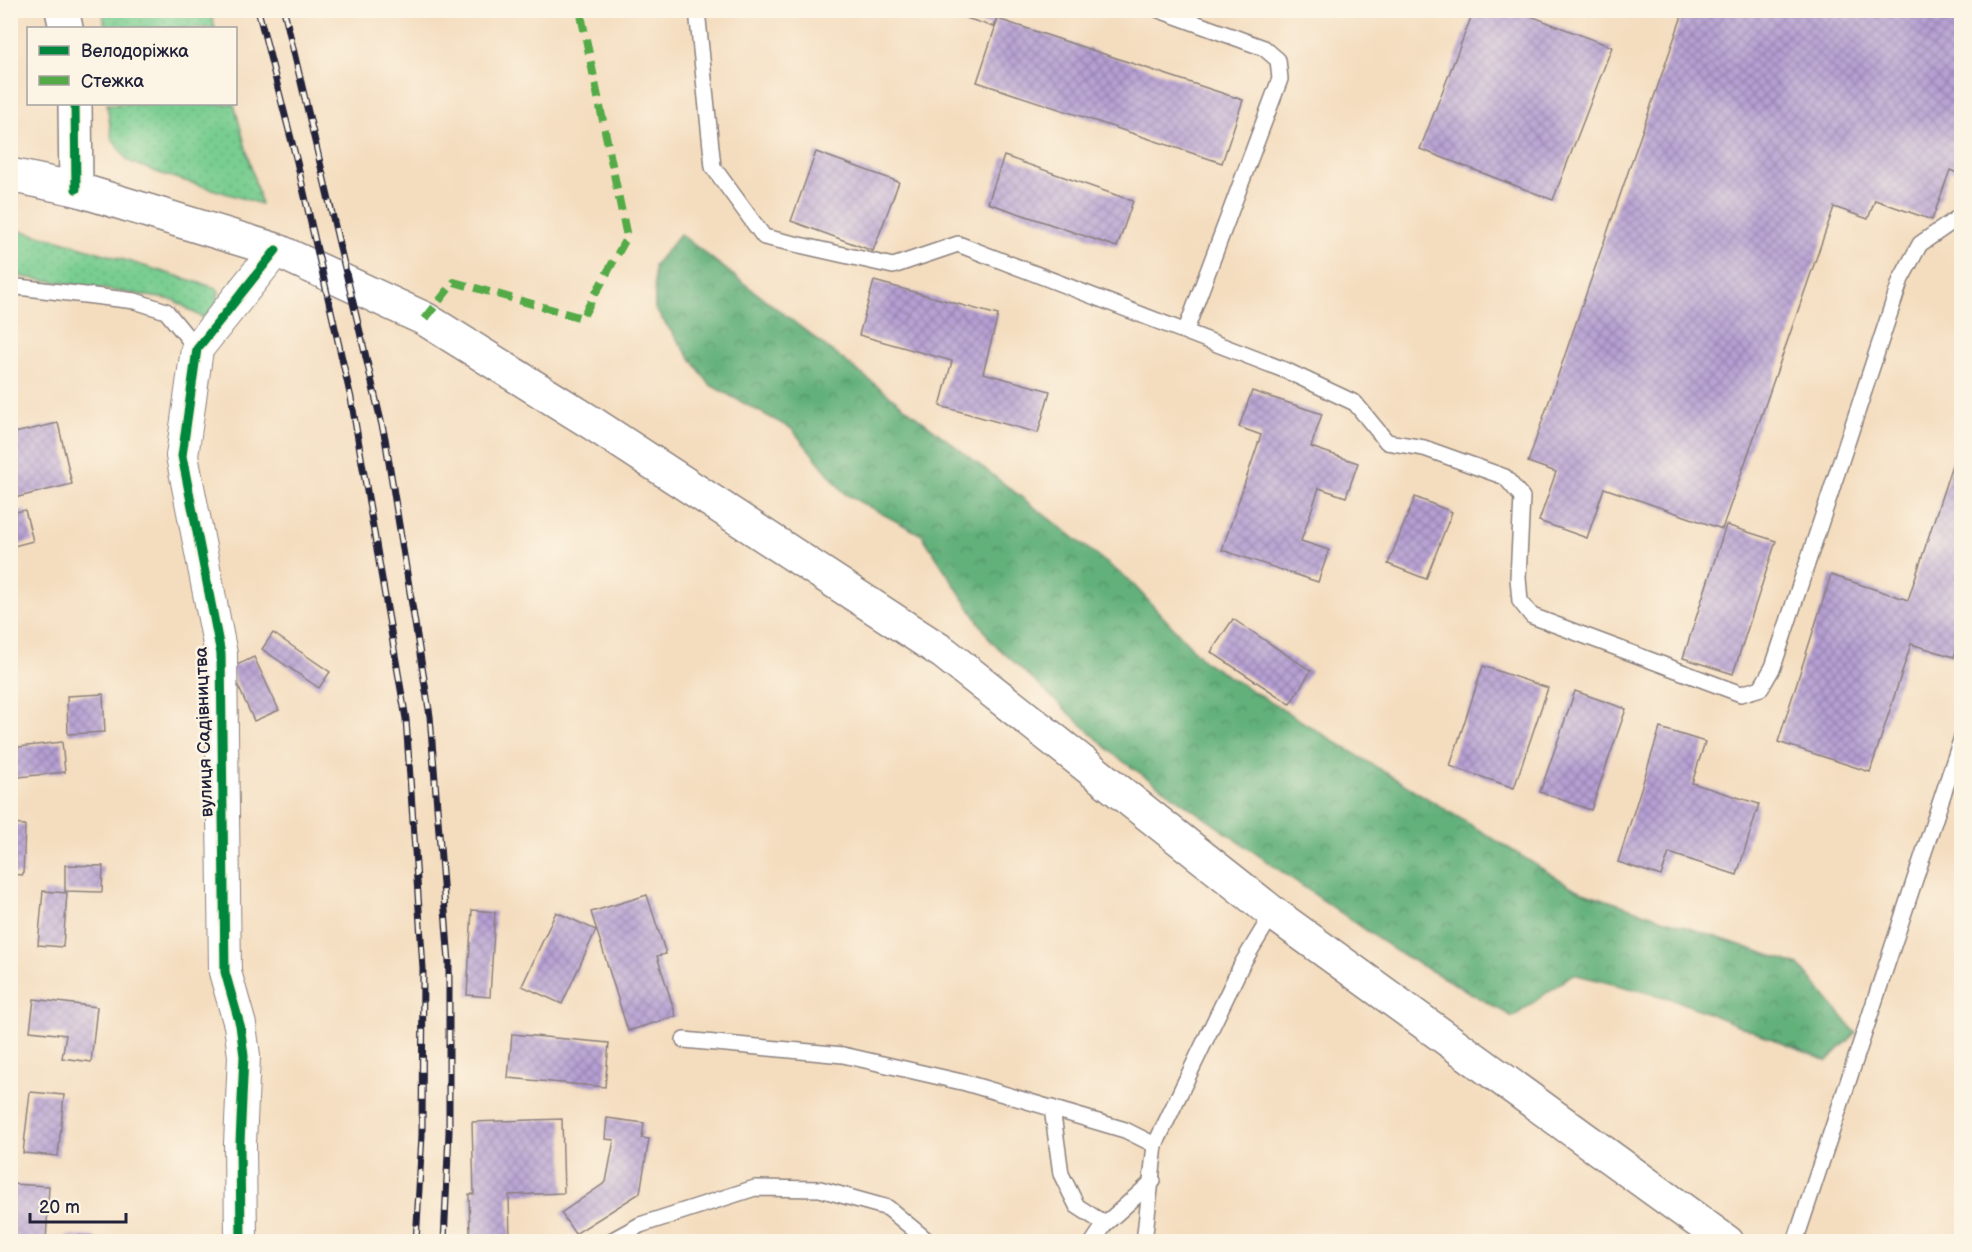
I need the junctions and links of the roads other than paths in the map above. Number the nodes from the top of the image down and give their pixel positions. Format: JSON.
{"nodes":[{"id":1,"x":62,"y":10,"type":"edge"},
{"id":2,"x":697,"y":10,"type":"edge"},
{"id":3,"x":1159,"y":10,"type":"edge"},
{"id":4,"x":66,"y":27,"type":"edge"},
{"id":5,"x":75,"y":105,"type":"edge"},
{"id":6,"x":10,"y":175,"type":"edge"},
{"id":7,"x":76,"y":189,"type":"junction"},
{"id":8,"x":1962,"y":215,"type":"edge"},
{"id":9,"x":276,"y":250,"type":"junction"},
{"id":10,"x":10,"y":286,"type":"edge"},
{"id":11,"x":1186,"y":330,"type":"junction"},
{"id":12,"x":197,"y":349,"type":"junction"},
{"id":13,"x":1962,"y":737,"type":"edge"},
{"id":14,"x":1273,"y":913,"type":"junction"},
{"id":15,"x":684,"y":1040,"type":"dead end"},
{"id":16,"x":1052,"y":1108,"type":"junction"},
{"id":17,"x":1155,"y":1145,"type":"junction"},
{"id":18,"x":1153,"y":1181,"type":"junction"},
{"id":19,"x":1105,"y":1224,"type":"junction"},
{"id":20,"x":241,"y":1242,"type":"edge"},
{"id":21,"x":609,"y":1242,"type":"edge"},
{"id":22,"x":929,"y":1242,"type":"edge"},
{"id":23,"x":1093,"y":1242,"type":"edge"},
{"id":24,"x":1144,"y":1242,"type":"edge"},
{"id":25,"x":1727,"y":1242,"type":"edge"},
{"id":26,"x":1795,"y":1242,"type":"edge"}],
"edges":[{"from":1,"to":4,"type":"main road"},
{"from":2,"to":11,"type":"lane"},
{"from":3,"to":11,"type":"lane"},
{"from":5,"to":7,"type":"main road"},
{"from":6,"to":7,"type":"main road"},
{"from":7,"to":9,"type":"main road"},
{"from":8,"to":11,"type":"lane"},
{"from":9,"to":12,"type":"street"},
{"from":9,"to":14,"type":"main road"},
{"from":10,"to":12,"type":"lane"},
{"from":12,"to":20,"type":"street","name":"вулиця Садівництва"},
{"from":13,"to":26,"type":"lane"},
{"from":14,"to":17,"type":"lane"},
{"from":14,"to":25,"type":"main road"},
{"from":15,"to":16,"type":"lane"},
{"from":16,"to":17,"type":"lane"},
{"from":16,"to":19,"type":"lane"},
{"from":17,"to":18,"type":"lane"},
{"from":18,"to":19,"type":"lane"},
{"from":18,"to":24,"type":"lane"},
{"from":19,"to":23,"type":"lane"},
{"from":21,"to":22,"type":"lane"}]}
